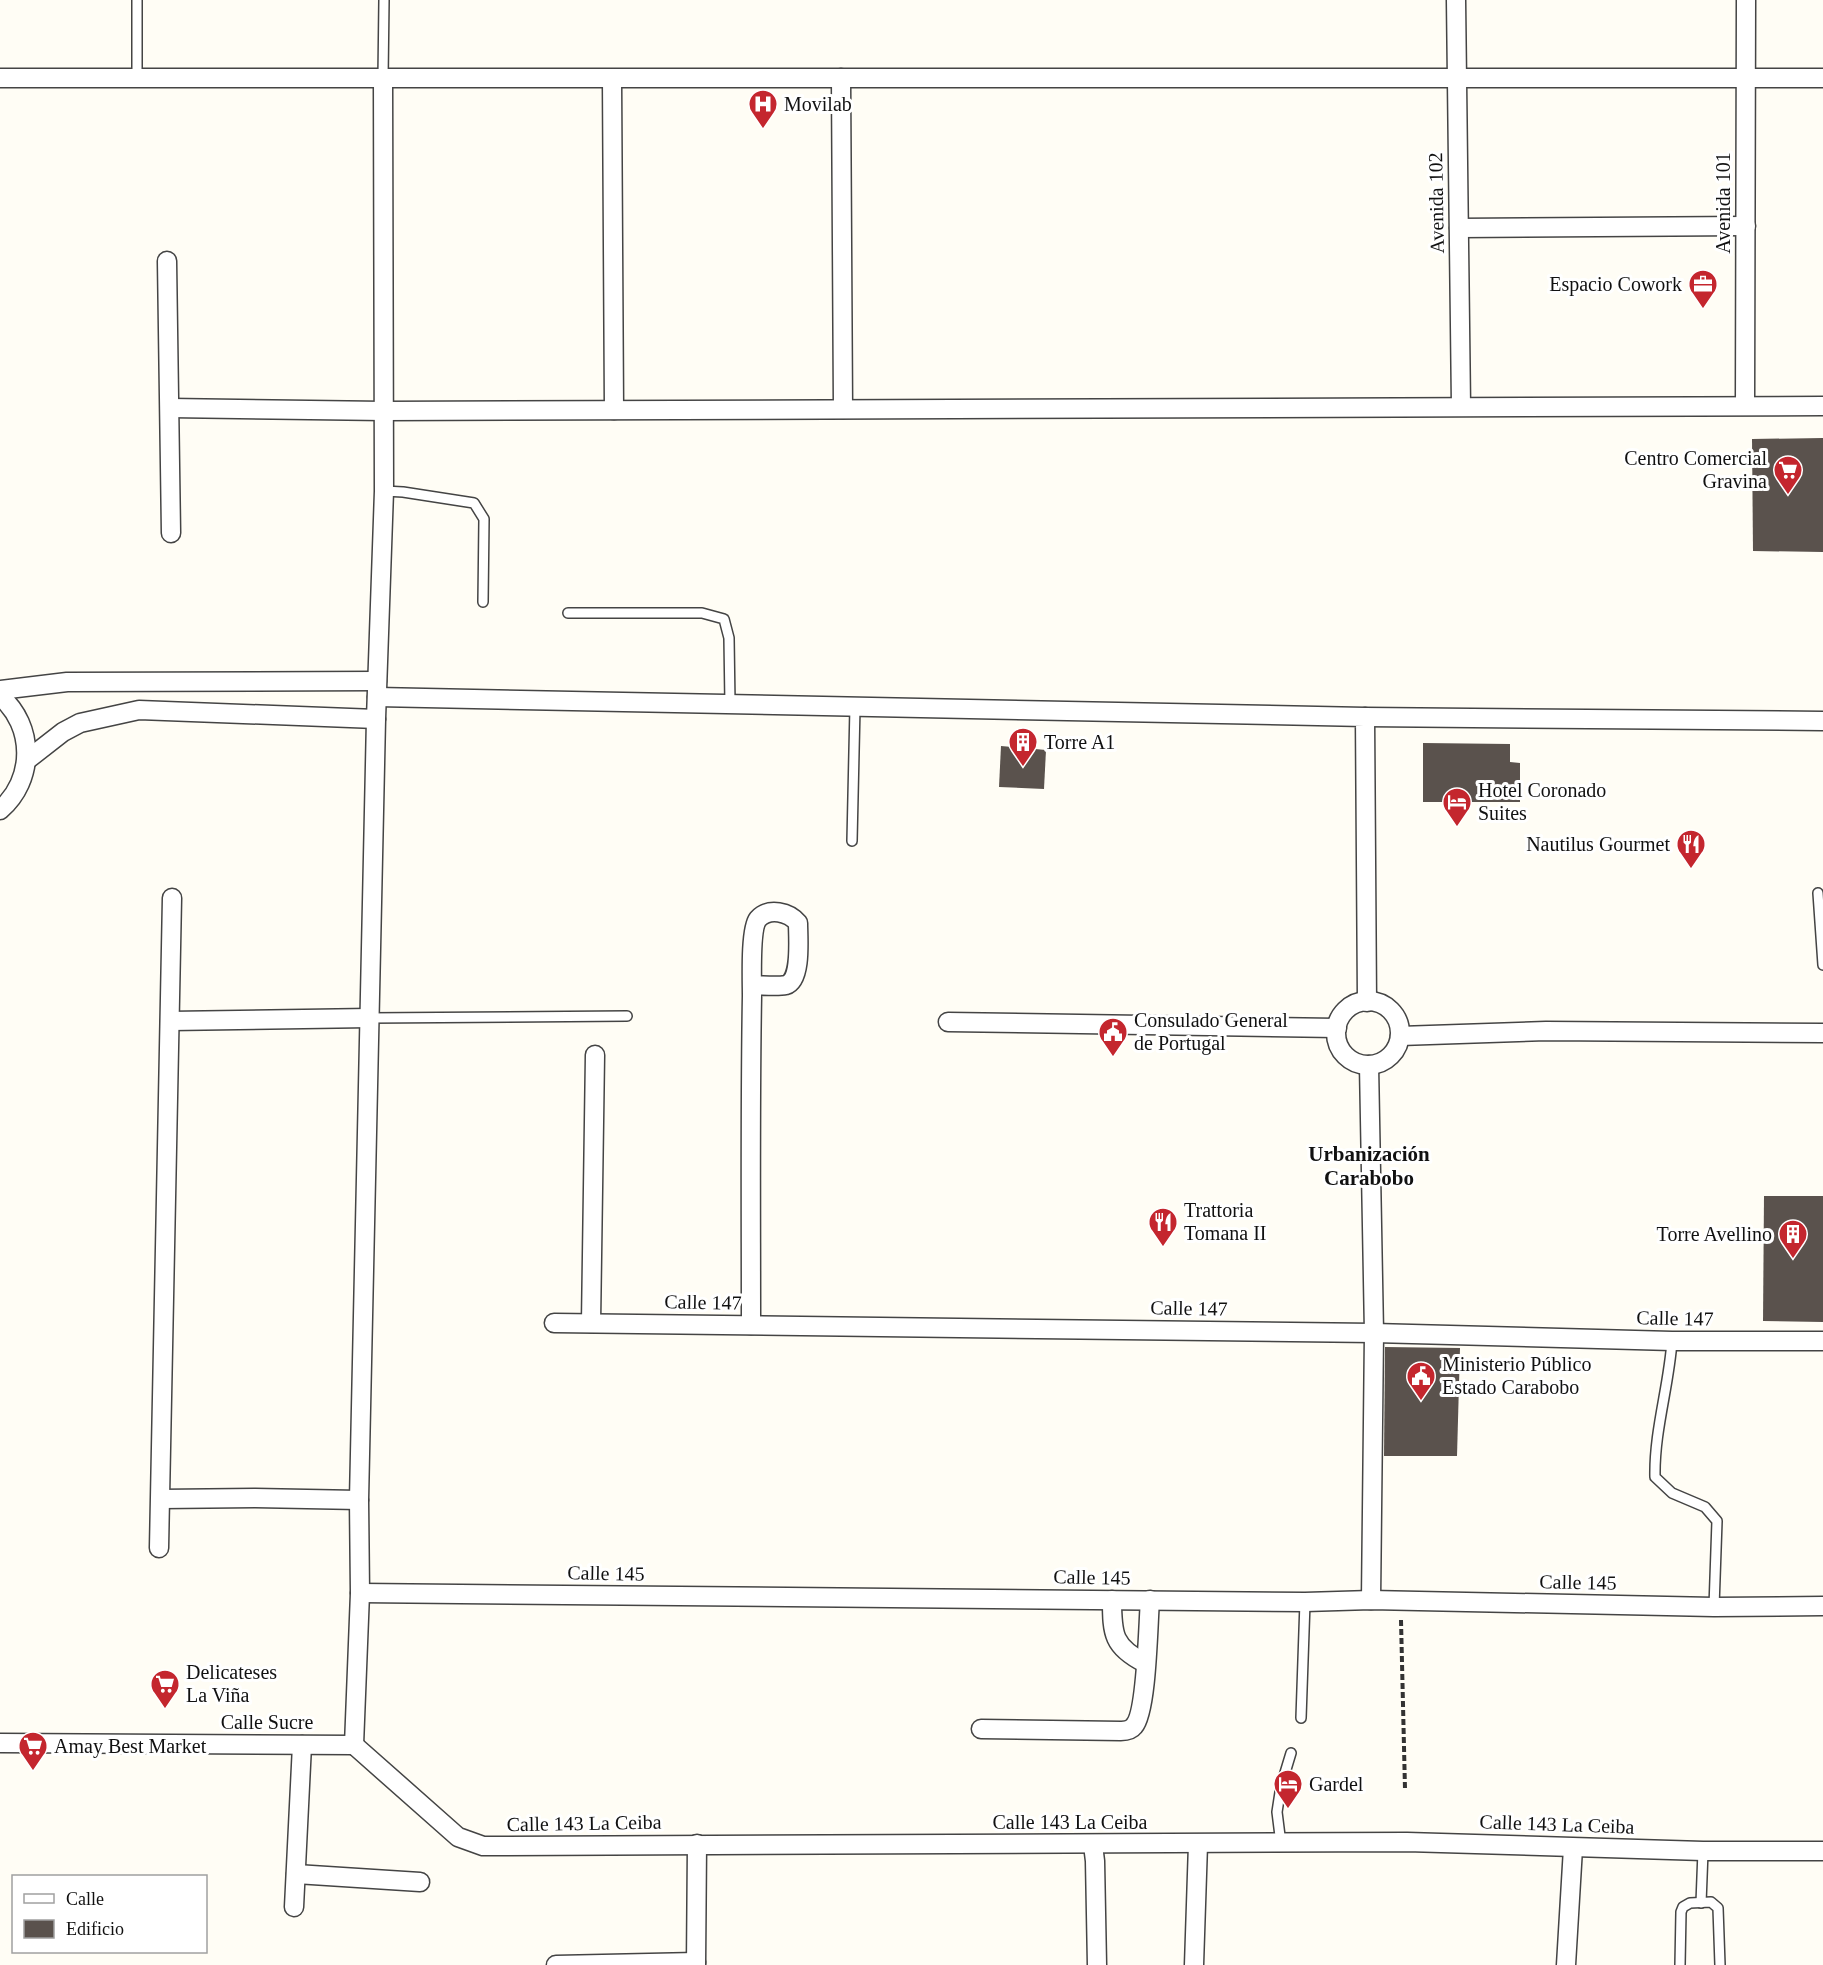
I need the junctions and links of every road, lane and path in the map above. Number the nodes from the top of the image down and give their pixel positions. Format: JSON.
{"nodes":[{"id":1,"x":137,"y":0,"type":"edge"},
{"id":2,"x":384,"y":0,"type":"edge"},
{"id":3,"x":1456,"y":0,"type":"edge"},
{"id":4,"x":1746,"y":0,"type":"edge"},
{"id":5,"x":1456,"y":77,"type":"junction"},
{"id":6,"x":0,"y":78,"type":"edge"},
{"id":7,"x":137,"y":78,"type":"junction"},
{"id":8,"x":383,"y":78,"type":"junction"},
{"id":9,"x":841,"y":78,"type":"junction"},
{"id":10,"x":1823,"y":78,"type":"edge"},
{"id":11,"x":612,"y":79,"type":"junction"},
{"id":12,"x":1745,"y":79,"type":"junction"},
{"id":13,"x":1746,"y":226,"type":"junction"},
{"id":14,"x":1459,"y":228,"type":"junction"},
{"id":15,"x":167,"y":261,"type":"dead end"},
{"id":16,"x":1745,"y":405,"type":"junction"},
{"id":17,"x":1461,"y":406,"type":"junction"},
{"id":18,"x":1823,"y":406,"type":"edge"},
{"id":19,"x":170,"y":408,"type":"junction"},
{"id":20,"x":843,"y":409,"type":"junction"},
{"id":21,"x":614,"y":410,"type":"junction"},
{"id":22,"x":384,"y":411,"type":"junction"},
{"id":23,"x":384,"y":491,"type":"junction"},
{"id":24,"x":171,"y":533,"type":"dead end"},
{"id":25,"x":483,"y":602,"type":"dead end"},
{"id":26,"x":568,"y":613,"type":"dead end"},
{"id":27,"x":377,"y":689,"type":"junction"},
{"id":28,"x":0,"y":690,"type":"edge"},
{"id":29,"x":0,"y":696,"type":"edge"},
{"id":30,"x":730,"y":704,"type":"junction"},
{"id":31,"x":855,"y":707,"type":"junction"},
{"id":32,"x":1365,"y":717,"type":"junction"},
{"id":33,"x":376,"y":719,"type":"junction"},
{"id":34,"x":1823,"y":721,"type":"edge"},
{"id":35,"x":27,"y":760,"type":"junction"},
{"id":36,"x":0,"y":810,"type":"edge"},
{"id":37,"x":852,"y":841,"type":"dead end"},
{"id":38,"x":1818,"y":893,"type":"dead end"},
{"id":39,"x":172,"y":898,"type":"dead end"},
{"id":40,"x":1823,"y":965,"type":"edge"},
{"id":41,"x":752,"y":985,"type":"dead end"},
{"id":42,"x":1366,"y":1002,"type":"junction"},
{"id":43,"x":627,"y":1016,"type":"dead end"},
{"id":44,"x":370,"y":1018,"type":"junction"},
{"id":45,"x":171,"y":1021,"type":"junction"},
{"id":46,"x":948,"y":1022,"type":"dead end"},
{"id":47,"x":1337,"y":1028,"type":"junction"},
{"id":48,"x":1823,"y":1033,"type":"edge"},
{"id":49,"x":1400,"y":1036,"type":"junction"},
{"id":50,"x":595,"y":1055,"type":"dead end"},
{"id":51,"x":1369,"y":1065,"type":"junction"},
{"id":52,"x":554,"y":1323,"type":"dead end"},
{"id":53,"x":591,"y":1323,"type":"junction"},
{"id":54,"x":751,"y":1325,"type":"junction"},
{"id":55,"x":1374,"y":1333,"type":"junction"},
{"id":56,"x":1672,"y":1341,"type":"junction"},
{"id":57,"x":1823,"y":1341,"type":"edge"},
{"id":58,"x":161,"y":1499,"type":"junction"},
{"id":59,"x":359,"y":1500,"type":"junction"},
{"id":60,"x":159,"y":1548,"type":"dead end"},
{"id":61,"x":360,"y":1593,"type":"junction"},
{"id":62,"x":1112,"y":1600,"type":"junction"},
{"id":63,"x":1150,"y":1600,"type":"junction"},
{"id":64,"x":1371,"y":1600,"type":"junction"},
{"id":65,"x":1401,"y":1601,"type":"junction"},
{"id":66,"x":1305,"y":1602,"type":"junction"},
{"id":67,"x":1823,"y":1606,"type":"edge"},
{"id":68,"x":1714,"y":1607,"type":"junction"},
{"id":69,"x":1145,"y":1663,"type":"junction"},
{"id":70,"x":1300,"y":1718,"type":"dead end"},
{"id":71,"x":981,"y":1730,"type":"dead end"},
{"id":72,"x":0,"y":1743,"type":"edge"},
{"id":73,"x":302,"y":1745,"type":"junction"},
{"id":74,"x":354,"y":1745,"type":"junction"},
{"id":75,"x":1291,"y":1753,"type":"dead end"},
{"id":76,"x":1405,"y":1789,"type":"dead end"},
{"id":77,"x":697,"y":1844,"type":"junction"},
{"id":78,"x":1198,"y":1844,"type":"junction"},
{"id":79,"x":1281,"y":1844,"type":"junction"},
{"id":80,"x":1093,"y":1845,"type":"junction"},
{"id":81,"x":1573,"y":1848,"type":"junction"},
{"id":82,"x":1703,"y":1851,"type":"junction"},
{"id":83,"x":1823,"y":1851,"type":"edge"},
{"id":84,"x":296,"y":1874,"type":"junction"},
{"id":85,"x":420,"y":1882,"type":"dead end"},
{"id":86,"x":1701,"y":1903,"type":"junction"},
{"id":87,"x":294,"y":1907,"type":"dead end"},
{"id":88,"x":696,"y":1964,"type":"edge"},
{"id":89,"x":556,"y":1965,"type":"edge"},
{"id":90,"x":1097,"y":1965,"type":"edge"},
{"id":91,"x":1194,"y":1965,"type":"edge"},
{"id":92,"x":1566,"y":1965,"type":"edge"},
{"id":93,"x":1680,"y":1965,"type":"edge"},
{"id":94,"x":1720,"y":1965,"type":"edge"}],
"edges":[{"from":1,"to":7,"type":"lane"},
{"from":2,"to":8,"type":"lane"},
{"from":3,"to":5,"type":"street","name":"Avenida 102"},
{"from":4,"to":12,"type":"street","name":"Avenida 101"},
{"from":5,"to":9,"type":"street"},
{"from":5,"to":12,"type":"street"},
{"from":5,"to":14,"type":"street","name":"Avenida 102"},
{"from":6,"to":7,"type":"street"},
{"from":7,"to":8,"type":"street"},
{"from":8,"to":11,"type":"street"},
{"from":8,"to":22,"type":"street"},
{"from":9,"to":11,"type":"street"},
{"from":9,"to":20,"type":"street"},
{"from":10,"to":12,"type":"street"},
{"from":11,"to":21,"type":"street"},
{"from":12,"to":13,"type":"street","name":"Avenida 101"},
{"from":13,"to":14,"type":"street"},
{"from":13,"to":16,"type":"street","name":"Avenida 101"},
{"from":14,"to":17,"type":"street","name":"Avenida 102"},
{"from":15,"to":19,"type":"street"},
{"from":16,"to":17,"type":"street"},
{"from":16,"to":18,"type":"street"},
{"from":17,"to":20,"type":"street"},
{"from":19,"to":22,"type":"street"},
{"from":19,"to":24,"type":"street"},
{"from":20,"to":21,"type":"street"},
{"from":21,"to":22,"type":"street"},
{"from":22,"to":23,"type":"street"},
{"from":23,"to":25,"type":"lane"},
{"from":23,"to":27,"type":"street"},
{"from":26,"to":30,"type":"lane"},
{"from":27,"to":28,"type":"street"},
{"from":27,"to":30,"type":"street"},
{"from":27,"to":33,"type":"street"},
{"from":29,"to":35,"type":"street"},
{"from":30,"to":31,"type":"street"},
{"from":31,"to":32,"type":"street"},
{"from":31,"to":37,"type":"lane"},
{"from":32,"to":34,"type":"street"},
{"from":32,"to":42,"type":"street"},
{"from":33,"to":35,"type":"street"},
{"from":33,"to":44,"type":"street"},
{"from":35,"to":36,"type":"street"},
{"from":38,"to":40,"type":"lane"},
{"from":39,"to":45,"type":"street"},
{"from":41,"to":54,"type":"street"},
{"from":42,"to":47,"type":"street"},
{"from":42,"to":49,"type":"street"},
{"from":43,"to":44,"type":"lane"},
{"from":44,"to":45,"type":"street"},
{"from":44,"to":59,"type":"street"},
{"from":45,"to":58,"type":"street"},
{"from":46,"to":47,"type":"street"},
{"from":47,"to":51,"type":"street"},
{"from":48,"to":49,"type":"street"},
{"from":49,"to":51,"type":"street"},
{"from":50,"to":53,"type":"street"},
{"from":51,"to":55,"type":"street"},
{"from":52,"to":53,"type":"street","name":"Calle 147"},
{"from":53,"to":54,"type":"street","name":"Calle 147"},
{"from":54,"to":55,"type":"street","name":"Calle 147"},
{"from":55,"to":56,"type":"street","name":"Calle 147"},
{"from":55,"to":64,"type":"street"},
{"from":56,"to":57,"type":"street","name":"Calle 147"},
{"from":56,"to":68,"type":"lane"},
{"from":58,"to":59,"type":"street"},
{"from":58,"to":60,"type":"street"},
{"from":59,"to":61,"type":"street"},
{"from":61,"to":62,"type":"street","name":"Calle 145"},
{"from":61,"to":74,"type":"street"},
{"from":62,"to":63,"type":"street","name":"Calle 145"},
{"from":62,"to":69,"type":"street"},
{"from":63,"to":66,"type":"street","name":"Calle 145"},
{"from":63,"to":69,"type":"street"},
{"from":64,"to":65,"type":"street","name":"Calle 145"},
{"from":64,"to":66,"type":"street","name":"Calle 145"},
{"from":65,"to":68,"type":"street","name":"Calle 145"},
{"from":65,"to":76,"type":"path"},
{"from":66,"to":70,"type":"lane"},
{"from":67,"to":68,"type":"street","name":"Calle 145"},
{"from":69,"to":71,"type":"street"},
{"from":72,"to":73,"type":"street","name":"Calle Sucre"},
{"from":73,"to":74,"type":"street","name":"Calle Sucre"},
{"from":73,"to":84,"type":"street"},
{"from":74,"to":77,"type":"street","name":"Calle 143 La Ceiba"},
{"from":75,"to":79,"type":"lane"},
{"from":77,"to":80,"type":"street","name":"Calle 143 La Ceiba"},
{"from":77,"to":88,"type":"street"},
{"from":78,"to":79,"type":"street","name":"Calle 143 La Ceiba"},
{"from":78,"to":80,"type":"street","name":"Calle 143 La Ceiba"},
{"from":78,"to":91,"type":"street"},
{"from":79,"to":81,"type":"street","name":"Calle 143 La Ceiba"},
{"from":80,"to":90,"type":"street"},
{"from":81,"to":82,"type":"street","name":"Calle 143 La Ceiba"},
{"from":81,"to":92,"type":"street"},
{"from":82,"to":83,"type":"street","name":"Calle 143 La Ceiba"},
{"from":82,"to":86,"type":"lane"},
{"from":84,"to":85,"type":"street"},
{"from":84,"to":87,"type":"street"},
{"from":86,"to":93,"type":"lane"},
{"from":86,"to":94,"type":"lane"},
{"from":88,"to":89,"type":"street"}]}
